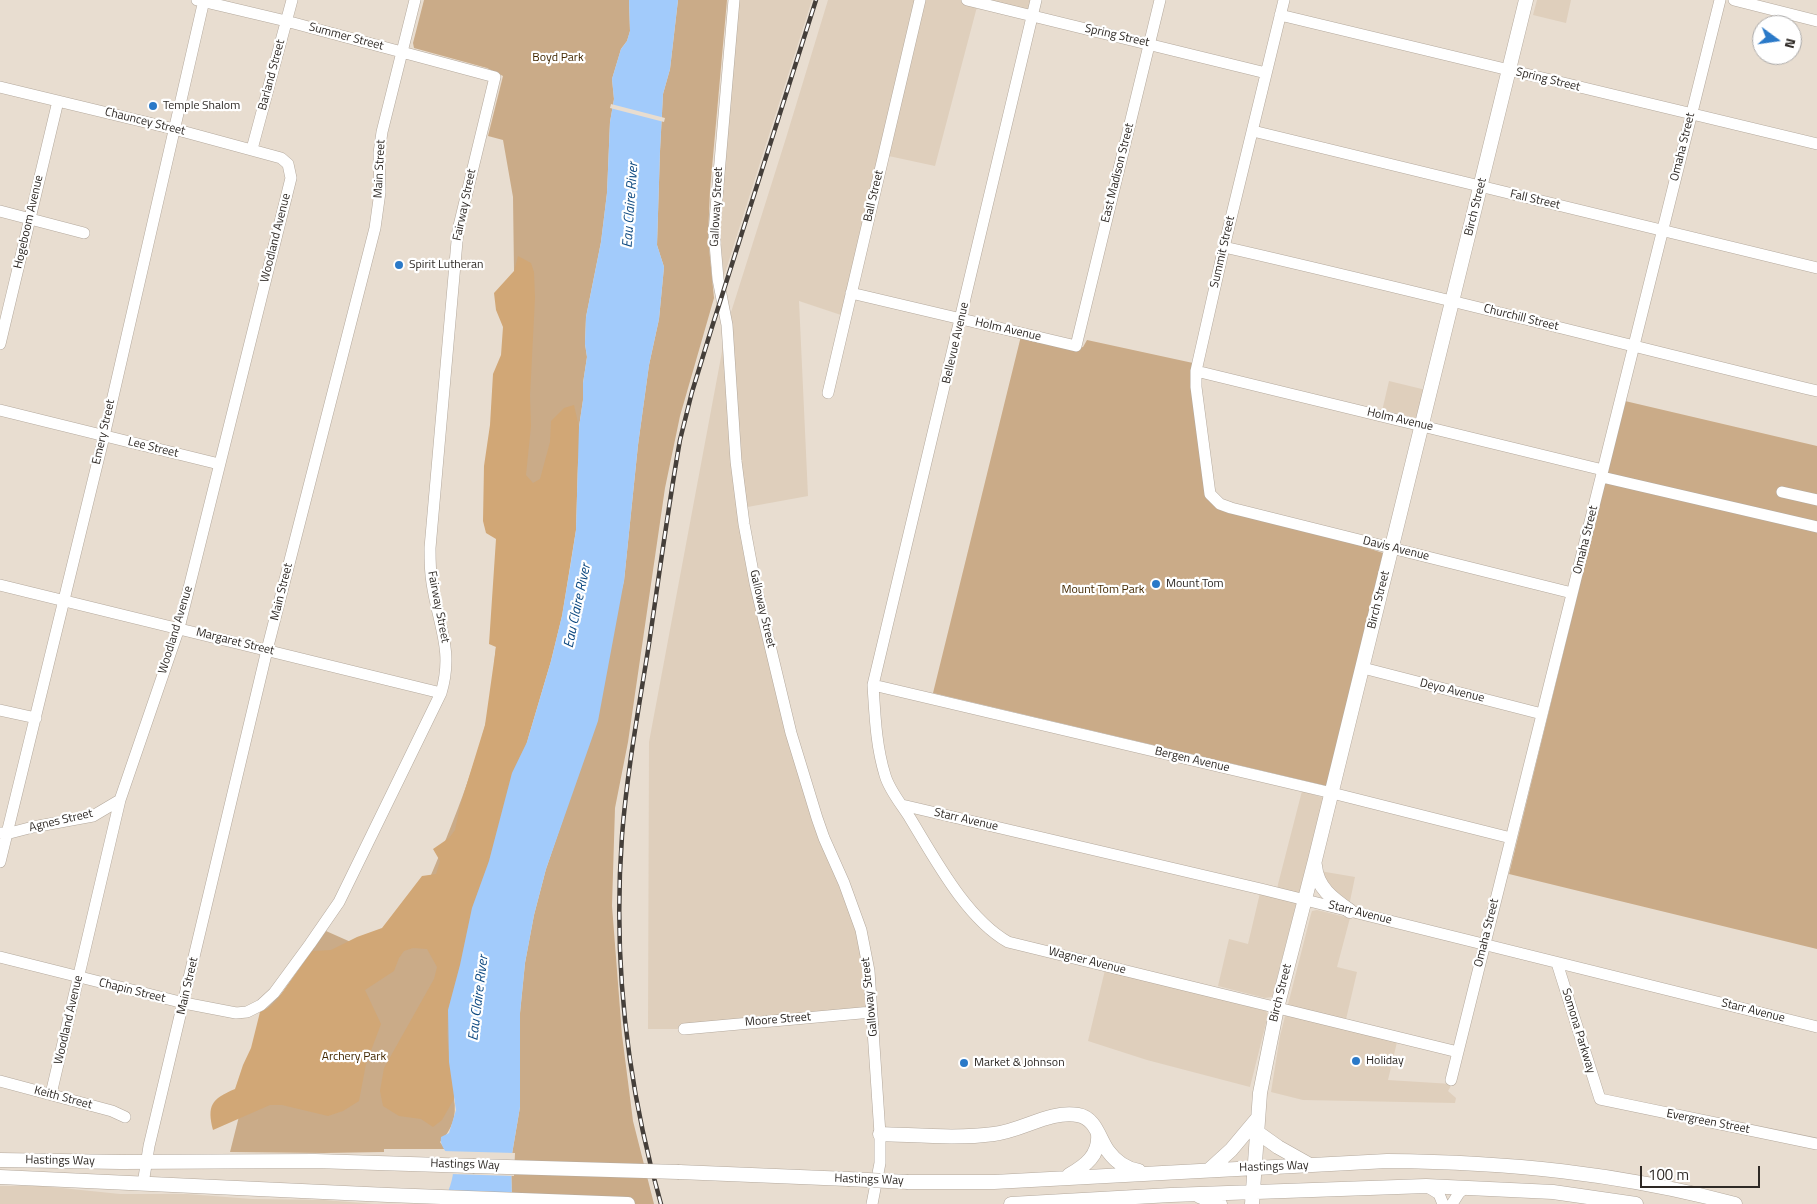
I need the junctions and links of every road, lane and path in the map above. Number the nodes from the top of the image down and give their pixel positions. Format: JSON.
{"nodes":[{"id":1,"x":292,"y":0,"type":"edge"},
{"id":2,"x":415,"y":0,"type":"edge"},
{"id":3,"x":734,"y":0,"type":"edge"},
{"id":4,"x":920,"y":0,"type":"edge"},
{"id":5,"x":967,"y":0,"type":"edge"},
{"id":6,"x":1036,"y":0,"type":"edge"},
{"id":7,"x":1160,"y":0,"type":"edge"},
{"id":8,"x":1284,"y":0,"type":"edge"},
{"id":9,"x":1526,"y":0,"type":"edge"},
{"id":10,"x":1720,"y":0,"type":"edge"},
{"id":11,"x":1734,"y":0,"type":"edge"},
{"id":12,"x":202,"y":1,"type":"edge"},
{"id":13,"x":1280,"y":15,"type":"junction"},
{"id":14,"x":1032,"y":16,"type":"junction"},
{"id":15,"x":286,"y":21,"type":"junction"},
{"id":16,"x":1817,"y":21,"type":"edge"},
{"id":17,"x":1150,"y":44,"type":"junction"},
{"id":18,"x":402,"y":52,"type":"junction"},
{"id":19,"x":1509,"y":70,"type":"junction"},
{"id":20,"x":1266,"y":73,"type":"junction"},
{"id":21,"x":495,"y":77,"type":"joint"},
{"id":22,"x":0,"y":87,"type":"edge"},
{"id":23,"x":58,"y":101,"type":"junction"},
{"id":24,"x":1691,"y":114,"type":"junction"},
{"id":25,"x":174,"y":129,"type":"junction"},
{"id":26,"x":1253,"y":131,"type":"junction"},
{"id":27,"x":1817,"y":144,"type":"edge"},
{"id":28,"x":252,"y":149,"type":"junction"},
{"id":29,"x":288,"y":164,"type":"joint"},
{"id":30,"x":1480,"y":187,"type":"junction"},
{"id":31,"x":0,"y":211,"type":"edge"},
{"id":32,"x":30,"y":218,"type":"junction"},
{"id":33,"x":1663,"y":230,"type":"junction"},
{"id":34,"x":84,"y":233,"type":"dead end"},
{"id":35,"x":1224,"y":247,"type":"junction"},
{"id":36,"x":1817,"y":268,"type":"edge"},
{"id":37,"x":852,"y":293,"type":"junction"},
{"id":38,"x":1453,"y":301,"type":"junction"},
{"id":39,"x":962,"y":319,"type":"junction"},
{"id":40,"x":0,"y":344,"type":"edge"},
{"id":41,"x":1076,"y":346,"type":"joint"},
{"id":42,"x":1633,"y":347,"type":"junction"},
{"id":43,"x":1196,"y":371,"type":"junction"},
{"id":44,"x":1817,"y":391,"type":"edge"},
{"id":45,"x":828,"y":393,"type":"dead end"},
{"id":46,"x":0,"y":410,"type":"edge"},
{"id":47,"x":1423,"y":425,"type":"junction"},
{"id":48,"x":104,"y":436,"type":"junction"},
{"id":49,"x":219,"y":464,"type":"junction"},
{"id":50,"x":1602,"y":473,"type":"junction"},
{"id":51,"x":1782,"y":492,"type":"dead end"},
{"id":52,"x":1817,"y":500,"type":"edge"},
{"id":53,"x":1220,"y":504,"type":"joint"},
{"id":54,"x":1817,"y":527,"type":"edge"},
{"id":55,"x":1392,"y":548,"type":"junction"},
{"id":56,"x":0,"y":585,"type":"edge"},
{"id":57,"x":1572,"y":593,"type":"junction"},
{"id":58,"x":63,"y":600,"type":"junction"},
{"id":59,"x":180,"y":628,"type":"junction"},
{"id":60,"x":268,"y":650,"type":"junction"},
{"id":61,"x":1362,"y":668,"type":"junction"},
{"id":62,"x":873,"y":685,"type":"junction"},
{"id":63,"x":441,"y":693,"type":"junction"},
{"id":64,"x":0,"y":710,"type":"edge"},
{"id":65,"x":1542,"y":714,"type":"junction"},
{"id":66,"x":36,"y":718,"type":"junction"},
{"id":67,"x":1332,"y":793,"type":"junction"},
{"id":68,"x":120,"y":800,"type":"junction"},
{"id":69,"x":902,"y":805,"type":"junction"},
{"id":70,"x":3,"y":834,"type":"edge"},
{"id":71,"x":1511,"y":838,"type":"junction"},
{"id":72,"x":1315,"y":860,"type":"junction"},
{"id":73,"x":0,"y":862,"type":"edge"},
{"id":74,"x":1305,"y":899,"type":"junction"},
{"id":75,"x":1350,"y":911,"type":"junction"},
{"id":76,"x":1484,"y":944,"type":"junction"},
{"id":77,"x":0,"y":958,"type":"edge"},
{"id":78,"x":1557,"y":962,"type":"junction"},
{"id":79,"x":79,"y":978,"type":"junction"},
{"id":80,"x":184,"y":1003,"type":"junction"},
{"id":81,"x":1277,"y":1008,"type":"junction"},
{"id":82,"x":872,"y":1012,"type":"junction"},
{"id":83,"x":236,"y":1013,"type":"joint"},
{"id":84,"x":1817,"y":1027,"type":"edge"},
{"id":85,"x":684,"y":1029,"type":"dead end"},
{"id":86,"x":1458,"y":1052,"type":"junction"},
{"id":87,"x":1451,"y":1080,"type":"dead end"},
{"id":88,"x":0,"y":1081,"type":"edge"},
{"id":89,"x":51,"y":1094,"type":"junction"},
{"id":90,"x":1600,"y":1099,"type":"joint"},
{"id":91,"x":125,"y":1117,"type":"dead end"},
{"id":92,"x":1257,"y":1125,"type":"junction"},
{"id":93,"x":880,"y":1134,"type":"junction"},
{"id":94,"x":1098,"y":1134,"type":"junction"},
{"id":95,"x":1817,"y":1144,"type":"edge"},
{"id":96,"x":0,"y":1160,"type":"edge"},
{"id":97,"x":146,"y":1161,"type":"junction"},
{"id":98,"x":1311,"y":1166,"type":"junction"},
{"id":99,"x":1255,"y":1168,"type":"junction"},
{"id":100,"x":1209,"y":1170,"type":"junction"},
{"id":101,"x":1149,"y":1173,"type":"junction"},
{"id":102,"x":0,"y":1177,"type":"edge"},
{"id":103,"x":1064,"y":1177,"type":"junction"},
{"id":104,"x":142,"y":1184,"type":"junction"},
{"id":105,"x":1426,"y":1186,"type":"junction"},
{"id":106,"x":1465,"y":1188,"type":"junction"},
{"id":107,"x":1292,"y":1191,"type":"junction"},
{"id":108,"x":1194,"y":1194,"type":"junction"},
{"id":109,"x":1253,"y":1198,"type":"edge"},
{"id":110,"x":628,"y":1204,"type":"edge"},
{"id":111,"x":872,"y":1204,"type":"edge"},
{"id":112,"x":1011,"y":1204,"type":"edge"},
{"id":113,"x":1220,"y":1204,"type":"edge"},
{"id":114,"x":1276,"y":1204,"type":"edge"},
{"id":115,"x":1443,"y":1204,"type":"edge"},
{"id":116,"x":1452,"y":1204,"type":"edge"},
{"id":117,"x":1636,"y":1204,"type":"edge"},
{"id":118,"x":1735,"y":1204,"type":"edge"}],
"edges":[{"from":1,"to":15,"type":"street","name":"Barland Street"},
{"from":2,"to":18,"type":"street","name":"Main Street"},
{"from":3,"to":82,"type":"street","name":"Galloway Street"},
{"from":4,"to":37,"type":"street","name":"Ball Street"},
{"from":5,"to":14,"type":"street","name":"Spring Street"},
{"from":6,"to":14,"type":"street","name":"Bellevue Avenue"},
{"from":7,"to":17,"type":"street","name":"East Madison Street"},
{"from":8,"to":13,"type":"street","name":"Summit Street"},
{"from":9,"to":19,"type":"main road","name":"Birch Street"},
{"from":10,"to":24,"type":"street","name":"Omaha Street"},
{"from":11,"to":16,"type":"street"},
{"from":12,"to":15,"type":"street","name":"Summer Street"},
{"from":12,"to":25,"type":"street","name":"Emery Street"},
{"from":13,"to":19,"type":"street","name":"Spring Street"},
{"from":13,"to":20,"type":"street","name":"Summit Street"},
{"from":14,"to":17,"type":"street","name":"Spring Street"},
{"from":14,"to":39,"type":"street","name":"Bellevue Avenue"},
{"from":15,"to":18,"type":"street","name":"Summer Street"},
{"from":15,"to":28,"type":"street","name":"Barland Street"},
{"from":17,"to":20,"type":"street","name":"Spring Street"},
{"from":17,"to":41,"type":"street","name":"East Madison Street"},
{"from":18,"to":21,"type":"street","name":"Summer Street"},
{"from":18,"to":60,"type":"street","name":"Main Street"},
{"from":19,"to":24,"type":"street","name":"Spring Street"},
{"from":19,"to":30,"type":"main road","name":"Birch Street"},
{"from":20,"to":26,"type":"street","name":"Summit Street"},
{"from":21,"to":63,"type":"street","name":"Fairway Street"},
{"from":22,"to":23,"type":"street","name":"Chauncey Street"},
{"from":23,"to":25,"type":"street","name":"Chauncey Street"},
{"from":23,"to":32,"type":"street","name":"Hogeboom Avenue"},
{"from":24,"to":27,"type":"street","name":"Spring Street"},
{"from":24,"to":33,"type":"street","name":"Omaha Street"},
{"from":25,"to":28,"type":"street","name":"Chauncey Street"},
{"from":25,"to":48,"type":"street","name":"Emery Street"},
{"from":26,"to":30,"type":"street","name":"Fall Street"},
{"from":26,"to":35,"type":"street","name":"Summit Street"},
{"from":28,"to":29,"type":"street","name":"Chauncey Street"},
{"from":29,"to":49,"type":"street","name":"Woodland Avenue"},
{"from":30,"to":33,"type":"street","name":"Fall Street"},
{"from":30,"to":38,"type":"main road","name":"Birch Street"},
{"from":31,"to":32,"type":"street"},
{"from":32,"to":34,"type":"street"},
{"from":32,"to":40,"type":"street","name":"Hogeboom Avenue"},
{"from":33,"to":36,"type":"street","name":"Fall Street"},
{"from":33,"to":42,"type":"street","name":"Omaha Street"},
{"from":35,"to":38,"type":"street","name":"Churchill Street"},
{"from":35,"to":43,"type":"street","name":"Summit Street"},
{"from":37,"to":39,"type":"street","name":"Holm Avenue"},
{"from":37,"to":45,"type":"street","name":"Ball Street"},
{"from":38,"to":42,"type":"street","name":"Churchill Street"},
{"from":38,"to":47,"type":"main road","name":"Birch Street"},
{"from":39,"to":41,"type":"street","name":"Holm Avenue"},
{"from":39,"to":62,"type":"street","name":"Bellevue Avenue"},
{"from":42,"to":44,"type":"street","name":"Churchill Street"},
{"from":42,"to":50,"type":"street","name":"Omaha Street"},
{"from":43,"to":47,"type":"street","name":"Holm Avenue"},
{"from":43,"to":53,"type":"street","name":"Summit Street"},
{"from":46,"to":48,"type":"street","name":"Lee Street"},
{"from":47,"to":50,"type":"street","name":"Holm Avenue"},
{"from":47,"to":55,"type":"main road","name":"Birch Street"},
{"from":48,"to":49,"type":"street","name":"Lee Street"},
{"from":48,"to":58,"type":"street","name":"Emery Street"},
{"from":49,"to":59,"type":"street","name":"Woodland Avenue"},
{"from":50,"to":54,"type":"street","name":"Holm Avenue"},
{"from":50,"to":57,"type":"street","name":"Omaha Street"},
{"from":51,"to":52,"type":"street"},
{"from":53,"to":55,"type":"street","name":"Davis Avenue"},
{"from":55,"to":57,"type":"street","name":"Davis Avenue"},
{"from":55,"to":61,"type":"main road","name":"Birch Street"},
{"from":56,"to":58,"type":"street","name":"Margaret Street"},
{"from":57,"to":65,"type":"street","name":"Omaha Street"},
{"from":58,"to":59,"type":"street","name":"Margaret Street"},
{"from":58,"to":66,"type":"street","name":"Emery Street"},
{"from":59,"to":60,"type":"street","name":"Margaret Street"},
{"from":59,"to":68,"type":"street","name":"Woodland Avenue"},
{"from":60,"to":63,"type":"street","name":"Margaret Street"},
{"from":60,"to":80,"type":"street","name":"Main Street"},
{"from":61,"to":65,"type":"street","name":"Deyo Avenue"},
{"from":61,"to":67,"type":"main road","name":"Birch Street"},
{"from":62,"to":67,"type":"street","name":"Bergen Avenue"},
{"from":62,"to":69,"type":"street","name":"Wagner Avenue"},
{"from":63,"to":83,"type":"street","name":"Fairway Street"},
{"from":64,"to":66,"type":"street"},
{"from":65,"to":71,"type":"street","name":"Omaha Street"},
{"from":66,"to":70,"type":"street","name":"Emery Street"},
{"from":67,"to":71,"type":"street","name":"Bergen Avenue"},
{"from":67,"to":72,"type":"main road","name":"Birch Street"},
{"from":68,"to":70,"type":"street","name":"Agnes Street"},
{"from":68,"to":79,"type":"street","name":"Woodland Avenue"},
{"from":69,"to":74,"type":"street","name":"Starr Avenue"},
{"from":69,"to":81,"type":"street","name":"Wagner Avenue"},
{"from":70,"to":73,"type":"street","name":"Emery Street"},
{"from":71,"to":76,"type":"street","name":"Omaha Street"},
{"from":72,"to":74,"type":"main road","name":"Birch Street"},
{"from":72,"to":75,"type":"main road"},
{"from":74,"to":75,"type":"street","name":"Starr Avenue"},
{"from":74,"to":81,"type":"main road","name":"Birch Street"},
{"from":75,"to":76,"type":"street","name":"Starr Avenue"},
{"from":76,"to":78,"type":"street","name":"Starr Avenue"},
{"from":76,"to":86,"type":"street","name":"Omaha Street"},
{"from":77,"to":79,"type":"street","name":"Chapin Street"},
{"from":78,"to":84,"type":"street","name":"Starr Avenue"},
{"from":78,"to":90,"type":"street","name":"Somona Parkway"},
{"from":79,"to":80,"type":"street","name":"Chapin Street"},
{"from":79,"to":89,"type":"street","name":"Woodland Avenue"},
{"from":80,"to":83,"type":"street","name":"Chapin Street"},
{"from":80,"to":97,"type":"street","name":"Main Street"},
{"from":81,"to":86,"type":"street","name":"Wagner Avenue"},
{"from":81,"to":92,"type":"main road","name":"Birch Street"},
{"from":82,"to":85,"type":"street","name":"Moore Street"},
{"from":82,"to":93,"type":"street","name":"Galloway Street"},
{"from":86,"to":87,"type":"street","name":"Omaha Street"},
{"from":88,"to":89,"type":"street","name":"Keith Street"},
{"from":89,"to":91,"type":"street","name":"Keith Street"},
{"from":90,"to":95,"type":"street","name":"Evergreen Street"},
{"from":92,"to":98,"type":"main road"},
{"from":92,"to":99,"type":"main road","name":"Birch Street"},
{"from":92,"to":100,"type":"main road"},
{"from":93,"to":94,"type":"main road"},
{"from":93,"to":111,"type":"street","name":"Galloway Street"},
{"from":94,"to":101,"type":"main road"},
{"from":94,"to":103,"type":"main road"},
{"from":96,"to":97,"type":"main road","name":"Hastings Way"},
{"from":97,"to":103,"type":"main road","name":"Hastings Way","bridge":true},
{"from":97,"to":104,"type":"street","name":"Main Street"},
{"from":98,"to":99,"type":"main road","name":"Hastings Way"},
{"from":98,"to":118,"type":"main road","name":"Hastings Way"},
{"from":99,"to":100,"type":"main road","name":"Hastings Way"},
{"from":99,"to":109,"type":"main road","name":"Birch Street"},
{"from":100,"to":101,"type":"main road","name":"Hastings Way"},
{"from":101,"to":103,"type":"main road","name":"Hastings Way"},
{"from":102,"to":104,"type":"main road","name":"Hastings Way"},
{"from":104,"to":110,"type":"main road","name":"Hastings Way"},
{"from":105,"to":106,"type":"main road","name":"Hastings Way"},
{"from":105,"to":107,"type":"main road","name":"Hastings Way"},
{"from":105,"to":115,"type":"street"},
{"from":106,"to":116,"type":"street"},
{"from":106,"to":117,"type":"main road","name":"Hastings Way"},
{"from":107,"to":109,"type":"main road","name":"Hastings Way"},
{"from":107,"to":114,"type":"main road"},
{"from":108,"to":109,"type":"main road","name":"Hastings Way"},
{"from":108,"to":112,"type":"main road","name":"Hastings Way"},
{"from":108,"to":113,"type":"main road"}]}
